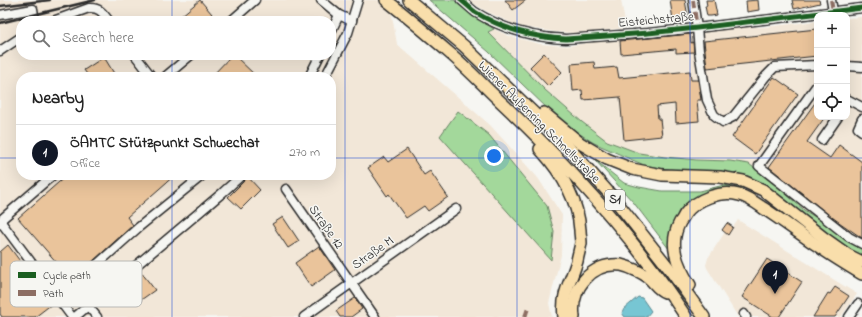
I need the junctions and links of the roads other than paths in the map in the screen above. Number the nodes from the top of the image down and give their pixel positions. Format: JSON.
{"nodes":[{"id":1,"x":255,"y":0,"type":"edge"},
{"id":2,"x":321,"y":0,"type":"edge"},
{"id":3,"x":358,"y":0,"type":"edge"},
{"id":4,"x":386,"y":0,"type":"edge"},
{"id":5,"x":461,"y":0,"type":"edge"},
{"id":6,"x":693,"y":0,"type":"edge"},
{"id":7,"x":831,"y":0,"type":"edge"},
{"id":8,"x":412,"y":2,"type":"edge"},
{"id":9,"x":862,"y":8,"type":"edge"},
{"id":10,"x":834,"y":11,"type":"junction"},
{"id":11,"x":0,"y":15,"type":"edge"},
{"id":12,"x":339,"y":15,"type":"junction"},
{"id":13,"x":34,"y":16,"type":"edge"},
{"id":14,"x":67,"y":16,"type":"edge"},
{"id":15,"x":105,"y":16,"type":"edge"},
{"id":16,"x":237,"y":16,"type":"edge"},
{"id":17,"x":336,"y":21,"type":"edge"},
{"id":18,"x":352,"y":21,"type":"junction"},
{"id":19,"x":697,"y":28,"type":"junction"},
{"id":20,"x":16,"y":40,"type":"edge"},
{"id":21,"x":0,"y":51,"type":"edge"},
{"id":22,"x":336,"y":58,"type":"edge"},
{"id":23,"x":139,"y":60,"type":"edge"},
{"id":24,"x":185,"y":60,"type":"edge"},
{"id":25,"x":318,"y":60,"type":"edge"},
{"id":26,"x":335,"y":60,"type":"edge"},
{"id":27,"x":814,"y":65,"type":"edge"},
{"id":28,"x":850,"y":66,"type":"edge"},
{"id":29,"x":862,"y":67,"type":"edge"},
{"id":30,"x":148,"y":72,"type":"edge"},
{"id":31,"x":171,"y":72,"type":"edge"},
{"id":32,"x":312,"y":72,"type":"edge"},
{"id":33,"x":328,"y":72,"type":"edge"},
{"id":34,"x":814,"y":89,"type":"edge"},
{"id":35,"x":522,"y":101,"type":"junction"},
{"id":36,"x":850,"y":102,"type":"edge"},
{"id":37,"x":862,"y":107,"type":"edge"},
{"id":38,"x":862,"y":119,"type":"edge"},
{"id":39,"x":836,"y":120,"type":"edge"},
{"id":40,"x":862,"y":131,"type":"edge"},
{"id":41,"x":533,"y":132,"type":"junction"},
{"id":42,"x":822,"y":140,"type":"dead end"},
{"id":43,"x":47,"y":180,"type":"edge"},
{"id":44,"x":197,"y":180,"type":"edge"},
{"id":45,"x":236,"y":180,"type":"edge"},
{"id":46,"x":286,"y":189,"type":"dead end"},
{"id":47,"x":456,"y":209,"type":"dead end"},
{"id":48,"x":1,"y":223,"type":"edge"},
{"id":49,"x":862,"y":244,"type":"edge"},
{"id":50,"x":31,"y":261,"type":"edge"},
{"id":51,"x":102,"y":261,"type":"edge"},
{"id":52,"x":141,"y":261,"type":"edge"},
{"id":53,"x":862,"y":262,"type":"edge"},
{"id":54,"x":862,"y":274,"type":"edge"},
{"id":55,"x":352,"y":283,"type":"junction"},
{"id":56,"x":672,"y":296,"type":"junction"},
{"id":57,"x":858,"y":304,"type":"dead end"},
{"id":58,"x":66,"y":307,"type":"edge"},
{"id":59,"x":87,"y":307,"type":"edge"},
{"id":60,"x":89,"y":307,"type":"edge"},
{"id":61,"x":701,"y":312,"type":"edge"},
{"id":62,"x":74,"y":317,"type":"edge"},
{"id":63,"x":97,"y":317,"type":"edge"},
{"id":64,"x":304,"y":317,"type":"edge"},
{"id":65,"x":375,"y":317,"type":"edge"},
{"id":66,"x":564,"y":317,"type":"edge"},
{"id":67,"x":574,"y":317,"type":"edge"},
{"id":68,"x":686,"y":317,"type":"edge"},
{"id":69,"x":850,"y":317,"type":"edge"}],
"edges":[{"from":1,"to":16,"type":"street"},
{"from":2,"to":12,"type":"street"},
{"from":3,"to":18,"type":"street"},
{"from":4,"to":41,"type":"highway","name":"Wiener Außenring Schnellstraße","number":"S1"},
{"from":5,"to":19,"type":"street","name":"Eisteichstraße"},
{"from":6,"to":19,"type":"street"},
{"from":7,"to":10,"type":"street"},
{"from":8,"to":35,"type":"highway","name":"Wiener Außenring Schnellstraße","number":"S1"},
{"from":9,"to":10,"type":"street","name":"Eisteichstraße"},
{"from":10,"to":19,"type":"street","name":"Eisteichstraße"},
{"from":11,"to":13,"type":"street"},
{"from":12,"to":17,"type":"street"},
{"from":12,"to":18,"type":"street"},
{"from":14,"to":15,"type":"street"},
{"from":18,"to":22,"type":"street"},
{"from":19,"to":27,"type":"street"},
{"from":20,"to":21,"type":"street"},
{"from":23,"to":30,"type":"street"},
{"from":24,"to":31,"type":"street"},
{"from":25,"to":32,"type":"street"},
{"from":26,"to":33,"type":"street"},
{"from":28,"to":29,"type":"street"},
{"from":34,"to":49,"type":"street"},
{"from":35,"to":53,"type":"highway"},
{"from":35,"to":61,"type":"highway","name":"Wiener Außenring Schnellstraße","number":"S1"},
{"from":36,"to":37,"type":"street"},
{"from":38,"to":40,"type":"street"},
{"from":39,"to":42,"type":"street"},
{"from":41,"to":56,"type":"highway","name":"Wiener Außenring Schnellstraße","number":"S1"},
{"from":41,"to":66,"type":"highway"},
{"from":43,"to":48,"type":"street"},
{"from":44,"to":51,"type":"street"},
{"from":45,"to":52,"type":"street"},
{"from":46,"to":55,"type":"street","name":"Straße 12"},
{"from":47,"to":55,"type":"street","name":"Straße M"},
{"from":48,"to":50,"type":"street"},
{"from":54,"to":61,"type":"highway"},
{"from":55,"to":64,"type":"street","name":"Straße M"},
{"from":55,"to":65,"type":"street","name":"Straße 12"},
{"from":56,"to":67,"type":"highway"},
{"from":56,"to":68,"type":"highway","name":"Wiener Außenring Schnellstraße","number":"S1"},
{"from":57,"to":69,"type":"street"},
{"from":58,"to":62,"type":"street"},
{"from":59,"to":62,"type":"street"},
{"from":60,"to":63,"type":"street"}]}
